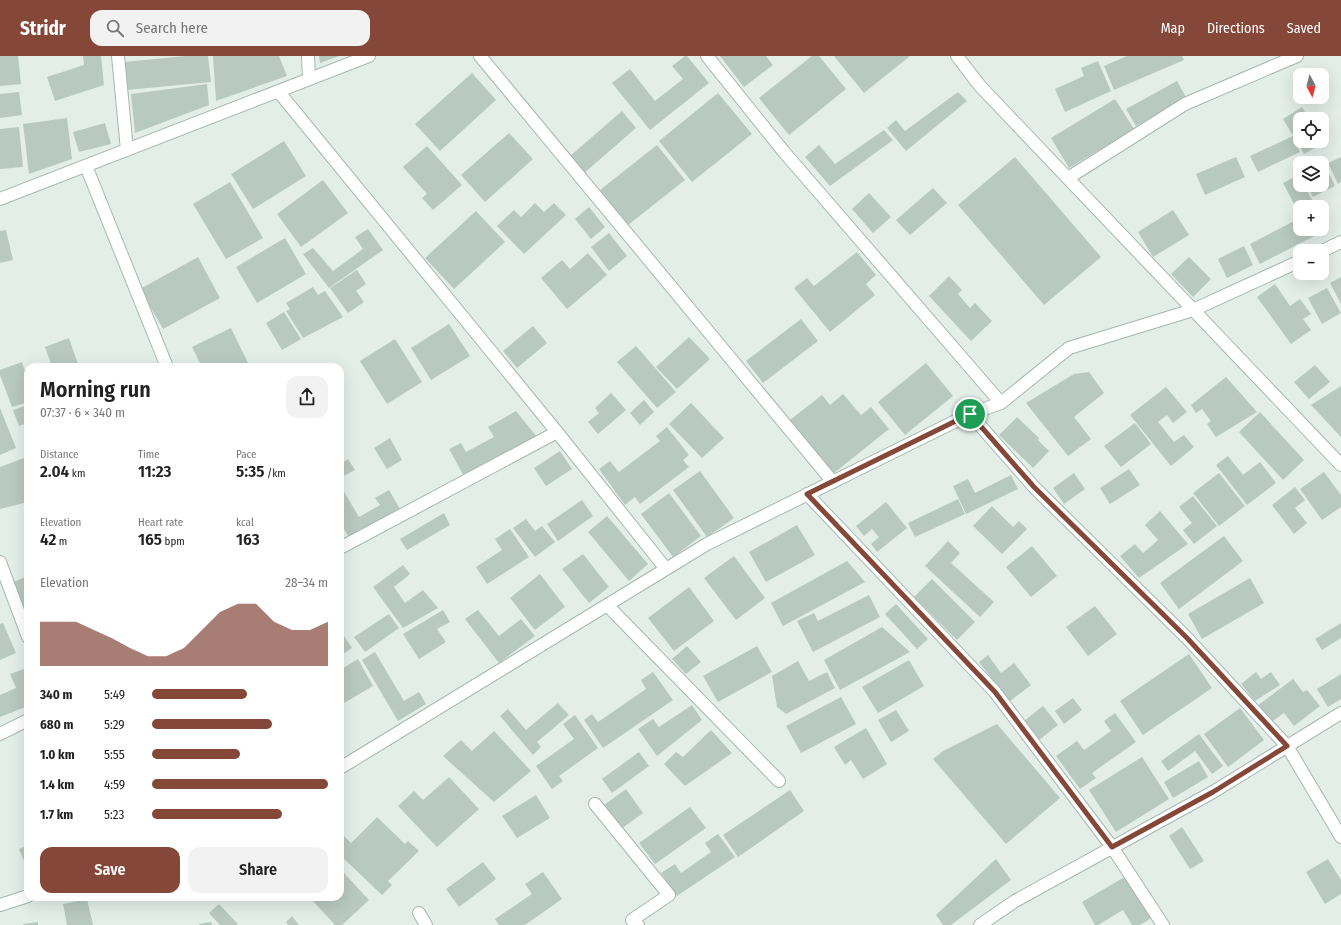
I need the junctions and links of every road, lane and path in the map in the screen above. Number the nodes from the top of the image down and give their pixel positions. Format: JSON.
{"nodes":[{"id":1,"x":118,"y":56,"type":"edge"},
{"id":2,"x":308,"y":56,"type":"edge"},
{"id":3,"x":369,"y":56,"type":"edge"},
{"id":4,"x":480,"y":56,"type":"edge"},
{"id":5,"x":707,"y":56,"type":"edge"},
{"id":6,"x":957,"y":56,"type":"edge"},
{"id":7,"x":1297,"y":56,"type":"edge"},
{"id":8,"x":309,"y":79,"type":"junction"},
{"id":9,"x":278,"y":91,"type":"junction"},
{"id":10,"x":127,"y":150,"type":"junction"},
{"id":11,"x":86,"y":166,"type":"junction"},
{"id":12,"x":1068,"y":178,"type":"junction"},
{"id":13,"x":0,"y":199,"type":"edge"},
{"id":14,"x":1341,"y":242,"type":"edge"},
{"id":15,"x":1329,"y":248,"type":"edge"},
{"id":16,"x":1293,"y":264,"type":"edge"},
{"id":17,"x":1193,"y":310,"type":"junction"},
{"id":18,"x":165,"y":363,"type":"edge"},
{"id":19,"x":1001,"y":403,"type":"junction"},
{"id":20,"x":970,"y":414,"type":"junction"},
{"id":21,"x":557,"y":432,"type":"junction"},
{"id":22,"x":1341,"y":465,"type":"edge"},
{"id":23,"x":833,"y":482,"type":"junction"},
{"id":24,"x":807,"y":494,"type":"junction"},
{"id":25,"x":344,"y":546,"type":"edge"},
{"id":26,"x":0,"y":562,"type":"edge"},
{"id":27,"x":666,"y":569,"type":"junction"},
{"id":28,"x":607,"y":605,"type":"junction"},
{"id":29,"x":24,"y":626,"type":"edge"},
{"id":30,"x":1341,"y":713,"type":"edge"},
{"id":31,"x":24,"y":722,"type":"edge"},
{"id":32,"x":0,"y":734,"type":"edge"},
{"id":33,"x":1287,"y":746,"type":"junction"},
{"id":34,"x":344,"y":766,"type":"edge"},
{"id":35,"x":779,"y":781,"type":"dead end"},
{"id":36,"x":595,"y":804,"type":"dead end"},
{"id":37,"x":1341,"y":837,"type":"edge"},
{"id":38,"x":1112,"y":847,"type":"junction"},
{"id":39,"x":24,"y":897,"type":"edge"},
{"id":40,"x":0,"y":905,"type":"edge"},
{"id":41,"x":419,"y":913,"type":"dead end"},
{"id":42,"x":426,"y":925,"type":"edge"},
{"id":43,"x":638,"y":925,"type":"edge"},
{"id":44,"x":980,"y":925,"type":"edge"},
{"id":45,"x":1163,"y":925,"type":"edge"}],
"edges":[{"from":1,"to":10,"type":"street"},
{"from":2,"to":8,"type":"street"},
{"from":3,"to":8,"type":"street"},
{"from":4,"to":23,"type":"street"},
{"from":5,"to":19,"type":"street"},
{"from":6,"to":12,"type":"street"},
{"from":7,"to":12,"type":"street"},
{"from":8,"to":9,"type":"street"},
{"from":9,"to":10,"type":"street"},
{"from":9,"to":21,"type":"street"},
{"from":10,"to":11,"type":"street"},
{"from":11,"to":13,"type":"street"},
{"from":11,"to":18,"type":"street"},
{"from":12,"to":17,"type":"street"},
{"from":14,"to":15,"type":"street"},
{"from":16,"to":17,"type":"street"},
{"from":17,"to":19,"type":"street"},
{"from":17,"to":22,"type":"street"},
{"from":19,"to":20,"type":"street"},
{"from":20,"to":23,"type":"street"},
{"from":20,"to":33,"type":"street"},
{"from":21,"to":25,"type":"street"},
{"from":21,"to":27,"type":"street"},
{"from":23,"to":24,"type":"street"},
{"from":24,"to":27,"type":"street"},
{"from":24,"to":38,"type":"street"},
{"from":26,"to":29,"type":"street"},
{"from":27,"to":28,"type":"street"},
{"from":28,"to":34,"type":"street"},
{"from":28,"to":35,"type":"street"},
{"from":30,"to":33,"type":"street"},
{"from":31,"to":32,"type":"street"},
{"from":33,"to":37,"type":"street"},
{"from":33,"to":38,"type":"street"},
{"from":36,"to":43,"type":"street"},
{"from":38,"to":44,"type":"street"},
{"from":38,"to":45,"type":"street"},
{"from":39,"to":40,"type":"street"},
{"from":41,"to":42,"type":"street"}]}
